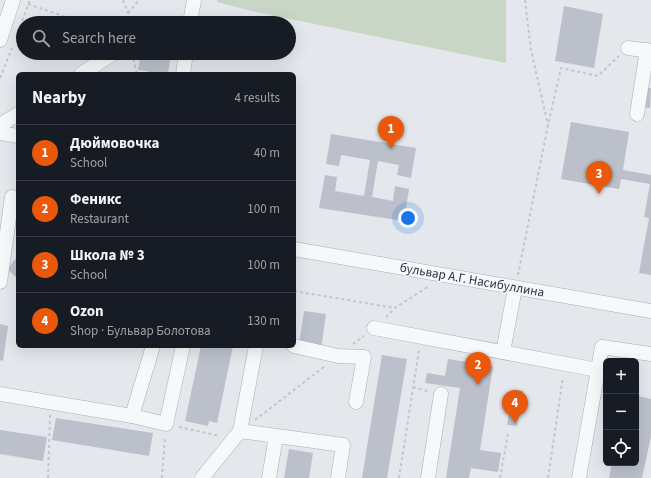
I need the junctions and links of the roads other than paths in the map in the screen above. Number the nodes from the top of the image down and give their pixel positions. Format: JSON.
{"nodes":[{"id":1,"x":13,"y":0,"type":"edge"},
{"id":2,"x":194,"y":0,"type":"edge"},
{"id":3,"x":191,"y":16,"type":"edge"},
{"id":4,"x":0,"y":40,"type":"edge"},
{"id":5,"x":628,"y":48,"type":"road end"},
{"id":6,"x":649,"y":50,"type":"edge"},
{"id":7,"x":103,"y":60,"type":"edge"},
{"id":8,"x":185,"y":60,"type":"edge"},
{"id":9,"x":84,"y":72,"type":"edge"},
{"id":10,"x":183,"y":72,"type":"edge"},
{"id":11,"x":637,"y":114,"type":"dead end"},
{"id":12,"x":16,"y":115,"type":"edge"},
{"id":13,"x":0,"y":125,"type":"edge"},
{"id":14,"x":0,"y":133,"type":"edge"},
{"id":15,"x":16,"y":136,"type":"edge"},
{"id":16,"x":12,"y":200,"type":"edge"},
{"id":17,"x":0,"y":206,"type":"edge"},
{"id":18,"x":296,"y":249,"type":"edge"},
{"id":19,"x":0,"y":282,"type":"edge"},
{"id":20,"x":515,"y":288,"type":"junction"},
{"id":21,"x":651,"y":311,"type":"edge"},
{"id":22,"x":374,"y":328,"type":"road end"},
{"id":23,"x":296,"y":346,"type":"edge"},
{"id":24,"x":152,"y":348,"type":"edge"},
{"id":25,"x":184,"y":348,"type":"edge"},
{"id":26,"x":256,"y":348,"type":"edge"},
{"id":27,"x":503,"y":352,"type":"junction"},
{"id":28,"x":651,"y":354,"type":"edge"},
{"id":29,"x":598,"y":370,"type":"junction"},
{"id":30,"x":0,"y":394,"type":"edge"},
{"id":31,"x":441,"y":394,"type":"dead end"},
{"id":32,"x":356,"y":402,"type":"dead end"},
{"id":33,"x":132,"y":416,"type":"junction"},
{"id":34,"x":237,"y":435,"type":"junction"},
{"id":35,"x":276,"y":436,"type":"junction"},
{"id":36,"x":202,"y":478,"type":"edge"},
{"id":37,"x":269,"y":478,"type":"edge"},
{"id":38,"x":338,"y":478,"type":"edge"},
{"id":39,"x":428,"y":478,"type":"edge"},
{"id":40,"x":579,"y":478,"type":"edge"}],
"edges":[{"from":1,"to":4,"type":"street"},
{"from":2,"to":3,"type":"street"},
{"from":5,"to":6,"type":"street"},
{"from":6,"to":11,"type":"street"},
{"from":7,"to":9,"type":"street"},
{"from":8,"to":10,"type":"street"},
{"from":12,"to":13,"type":"street"},
{"from":14,"to":15,"type":"street"},
{"from":16,"to":17,"type":"street"},
{"from":16,"to":19,"type":"street"},
{"from":18,"to":20,"type":"street","name":"бульвар А.Г. Насибуллина"},
{"from":20,"to":21,"type":"street","name":"бульвар А.Г. Насибуллина"},
{"from":20,"to":27,"type":"street"},
{"from":22,"to":27,"type":"street"},
{"from":23,"to":32,"type":"street"},
{"from":24,"to":33,"type":"street"},
{"from":25,"to":33,"type":"street"},
{"from":26,"to":34,"type":"street"},
{"from":27,"to":29,"type":"street"},
{"from":28,"to":29,"type":"street"},
{"from":29,"to":40,"type":"street"},
{"from":30,"to":33,"type":"street"},
{"from":31,"to":39,"type":"street"},
{"from":34,"to":35,"type":"street"},
{"from":34,"to":36,"type":"street"},
{"from":35,"to":37,"type":"street"},
{"from":35,"to":38,"type":"street"}]}
